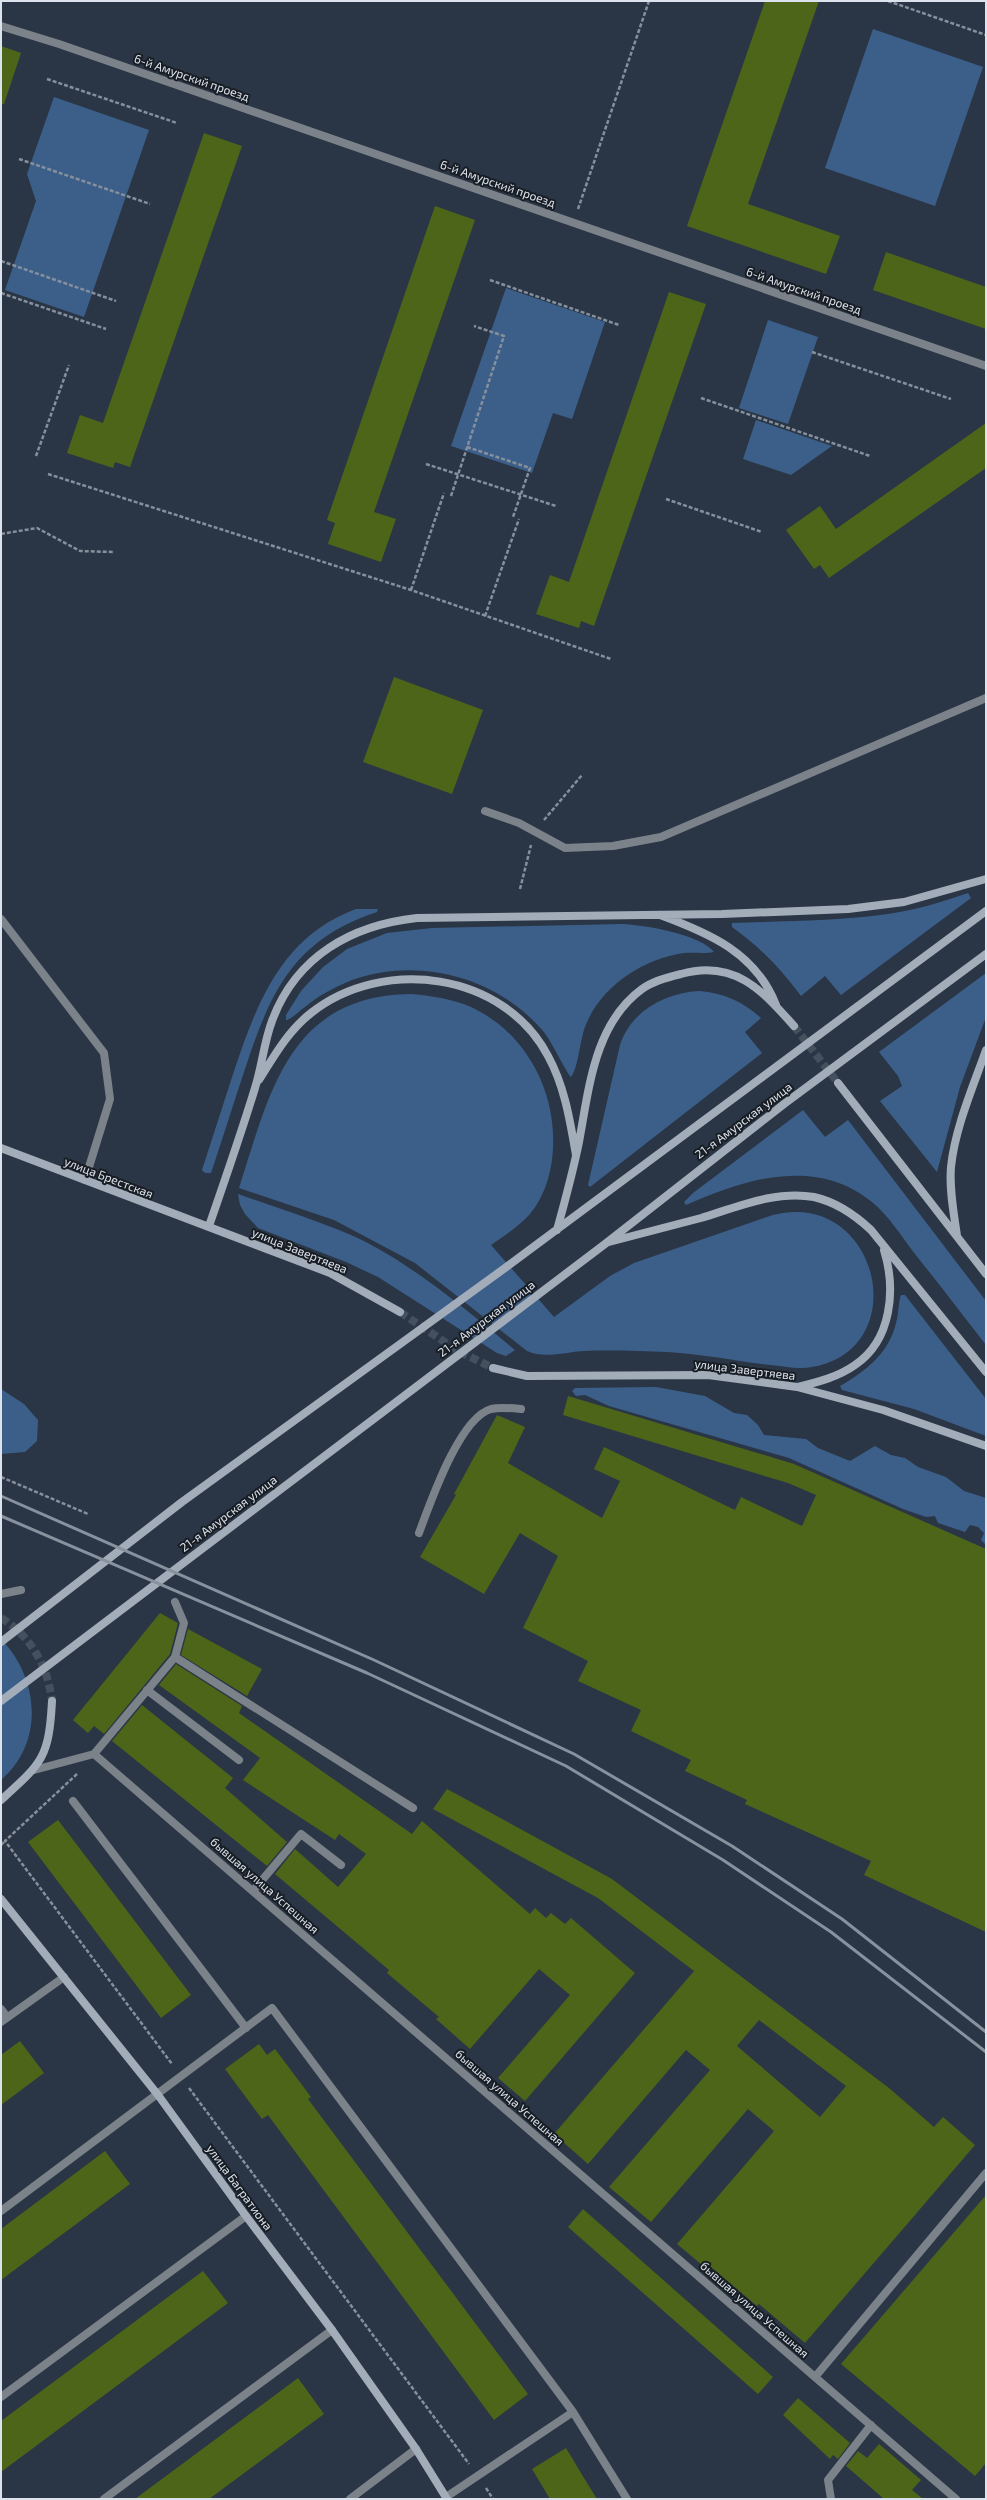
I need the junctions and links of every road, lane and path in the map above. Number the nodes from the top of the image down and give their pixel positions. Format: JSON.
{"nodes":[{"id":1,"x":649,"y":1,"type":"edge"},
{"id":2,"x":888,"y":1,"type":"edge"},
{"id":3,"x":1,"y":26,"type":"edge"},
{"id":4,"x":986,"y":35,"type":"edge"},
{"id":5,"x":47,"y":79,"type":"dead end"},
{"id":6,"x":177,"y":123,"type":"dead end"},
{"id":7,"x":19,"y":160,"type":"dead end"},
{"id":8,"x":150,"y":204,"type":"dead end"},
{"id":9,"x":573,"y":222,"type":"junction"},
{"id":10,"x":1,"y":261,"type":"edge"},
{"id":11,"x":490,"y":280,"type":"dead end"},
{"id":12,"x":1,"y":293,"type":"edge"},
{"id":13,"x":116,"y":301,"type":"dead end"},
{"id":14,"x":619,"y":325,"type":"dead end"},
{"id":15,"x":474,"y":326,"type":"dead end"},
{"id":16,"x":106,"y":329,"type":"dead end"},
{"id":17,"x":812,"y":352,"type":"dead end"},
{"id":18,"x":70,"y":364,"type":"dead end"},
{"id":19,"x":986,"y":366,"type":"edge"},
{"id":20,"x":700,"y":398,"type":"dead end"},
{"id":21,"x":951,"y":399,"type":"dead end"},
{"id":22,"x":467,"y":447,"type":"junction"},
{"id":23,"x":36,"y":456,"type":"dead end"},
{"id":24,"x":870,"y":456,"type":"dead end"},
{"id":25,"x":426,"y":464,"type":"dead end"},
{"id":26,"x":48,"y":474,"type":"dead end"},
{"id":27,"x":458,"y":474,"type":"junction"},
{"id":28,"x":444,"y":493,"type":"dead end"},
{"id":29,"x":520,"y":495,"type":"junction"},
{"id":30,"x":451,"y":496,"type":"dead end"},
{"id":31,"x":666,"y":499,"type":"dead end"},
{"id":32,"x":556,"y":506,"type":"dead end"},
{"id":33,"x":513,"y":517,"type":"dead end"},
{"id":34,"x":519,"y":519,"type":"dead end"},
{"id":35,"x":762,"y":532,"type":"dead end"},
{"id":36,"x":1,"y":534,"type":"edge"},
{"id":37,"x":113,"y":552,"type":"dead end"},
{"id":38,"x":411,"y":590,"type":"junction"},
{"id":39,"x":485,"y":616,"type":"junction"},
{"id":40,"x":611,"y":659,"type":"dead end"},
{"id":41,"x":986,"y":698,"type":"edge"},
{"id":42,"x":582,"y":775,"type":"dead end"},
{"id":43,"x":485,"y":812,"type":"dead end"},
{"id":44,"x":535,"y":831,"type":"junction"},
{"id":45,"x":526,"y":865,"type":"dead end"},
{"id":46,"x":986,"y":879,"type":"edge"},
{"id":47,"x":520,"y":889,"type":"dead end"},
{"id":48,"x":986,"y":911,"type":"edge"},
{"id":49,"x":654,"y":913,"type":"junction"},
{"id":50,"x":1,"y":919,"type":"edge"},
{"id":51,"x":986,"y":954,"type":"edge"},
{"id":52,"x":776,"y":1007,"type":"junction"},
{"id":53,"x":794,"y":1026,"type":"tunnel mouth"},
{"id":54,"x":986,"y":1050,"type":"edge"},
{"id":55,"x":838,"y":1083,"type":"tunnel mouth"},
{"id":56,"x":256,"y":1086,"type":"junction"},
{"id":57,"x":1,"y":1148,"type":"edge"},
{"id":58,"x":576,"y":1155,"type":"junction"},
{"id":59,"x":85,"y":1180,"type":"junction"},
{"id":60,"x":210,"y":1226,"type":"junction"},
{"id":61,"x":556,"y":1230,"type":"junction"},
{"id":62,"x":957,"y":1237,"type":"junction"},
{"id":63,"x":605,"y":1244,"type":"junction"},
{"id":64,"x":883,"y":1246,"type":"junction"},
{"id":65,"x":986,"y":1274,"type":"edge"},
{"id":66,"x":400,"y":1312,"type":"tunnel mouth"},
{"id":67,"x":492,"y":1368,"type":"tunnel mouth"},
{"id":68,"x":986,"y":1372,"type":"edge"},
{"id":69,"x":797,"y":1387,"type":"junction"},
{"id":70,"x":521,"y":1410,"type":"dead end"},
{"id":71,"x":986,"y":1446,"type":"edge"},
{"id":72,"x":1,"y":1477,"type":"edge"},
{"id":73,"x":88,"y":1514,"type":"dead end"},
{"id":74,"x":419,"y":1533,"type":"dead end"},
{"id":75,"x":21,"y":1590,"type":"dead end"},
{"id":76,"x":1,"y":1594,"type":"edge"},
{"id":77,"x":175,"y":1602,"type":"dead end"},
{"id":78,"x":1,"y":1642,"type":"edge"},
{"id":79,"x":175,"y":1657,"type":"junction"},
{"id":80,"x":147,"y":1690,"type":"junction"},
{"id":81,"x":1,"y":1701,"type":"edge"},
{"id":82,"x":52,"y":1701,"type":"tunnel mouth"},
{"id":83,"x":94,"y":1754,"type":"junction"},
{"id":84,"x":239,"y":1760,"type":"dead end"},
{"id":85,"x":34,"y":1770,"type":"junction"},
{"id":86,"x":1,"y":1800,"type":"edge"},
{"id":87,"x":74,"y":1801,"type":"dead end"},
{"id":88,"x":413,"y":1808,"type":"dead end"},
{"id":89,"x":5,"y":1841,"type":"junction"},
{"id":90,"x":1,"y":1844,"type":"edge"},
{"id":91,"x":341,"y":1865,"type":"dead end"},
{"id":92,"x":253,"y":1891,"type":"junction"},
{"id":93,"x":1,"y":1899,"type":"edge"},
{"id":94,"x":64,"y":1977,"type":"junction"},
{"id":95,"x":1,"y":2009,"type":"edge"},
{"id":96,"x":4,"y":2020,"type":"edge"},
{"id":97,"x":246,"y":2028,"type":"junction"},
{"id":98,"x":181,"y":2076,"type":"junction"},
{"id":99,"x":158,"y":2095,"type":"junction"},
{"id":100,"x":986,"y":2173,"type":"edge"},
{"id":101,"x":1,"y":2211,"type":"edge"},
{"id":102,"x":246,"y":2216,"type":"junction"},
{"id":103,"x":332,"y":2330,"type":"junction"},
{"id":104,"x":816,"y":2377,"type":"junction"},
{"id":105,"x":1,"y":2397,"type":"edge"},
{"id":106,"x":573,"y":2412,"type":"junction"},
{"id":107,"x":871,"y":2425,"type":"junction"},
{"id":108,"x":416,"y":2449,"type":"junction"},
{"id":109,"x":478,"y":2475,"type":"junction"},
{"id":110,"x":446,"y":2498,"type":"edge"},
{"id":111,"x":104,"y":2499,"type":"edge"},
{"id":112,"x":350,"y":2499,"type":"edge"},
{"id":113,"x":493,"y":2499,"type":"edge"},
{"id":114,"x":627,"y":2499,"type":"edge"},
{"id":115,"x":831,"y":2499,"type":"edge"},
{"id":116,"x":956,"y":2499,"type":"edge"}],
"edges":[{"from":1,"to":9,"type":"path"},
{"from":2,"to":4,"type":"path"},
{"from":3,"to":9,"type":"street","name":"6-й Амурский проезд"},
{"from":5,"to":6,"type":"path"},
{"from":7,"to":8,"type":"path"},
{"from":9,"to":19,"type":"street","name":"6-й Амурский проезд"},
{"from":10,"to":13,"type":"path"},
{"from":11,"to":14,"type":"path"},
{"from":12,"to":16,"type":"path"},
{"from":15,"to":22,"type":"path"},
{"from":17,"to":21,"type":"path"},
{"from":18,"to":23,"type":"path"},
{"from":20,"to":24,"type":"path"},
{"from":22,"to":27,"type":"path"},
{"from":22,"to":29,"type":"path"},
{"from":25,"to":27,"type":"path"},
{"from":26,"to":38,"type":"path"},
{"from":27,"to":29,"type":"path"},
{"from":27,"to":30,"type":"path"},
{"from":28,"to":38,"type":"path"},
{"from":29,"to":32,"type":"path"},
{"from":29,"to":33,"type":"path"},
{"from":31,"to":35,"type":"path"},
{"from":34,"to":39,"type":"path"},
{"from":36,"to":37,"type":"path"},
{"from":38,"to":39,"type":"path"},
{"from":39,"to":40,"type":"path"},
{"from":41,"to":44,"type":"street"},
{"from":42,"to":44,"type":"path"},
{"from":43,"to":44,"type":"street"},
{"from":45,"to":47,"type":"path"},
{"from":46,"to":49,"type":"main road"},
{"from":48,"to":61,"type":"main road","name":"21-я Амурская улица"},
{"from":49,"to":52,"type":"main road"},
{"from":49,"to":56,"type":"main road"},
{"from":50,"to":59,"type":"street"},
{"from":51,"to":63,"type":"main road","name":"21-я Амурская улица"},
{"from":52,"to":53,"type":"main road"},
{"from":52,"to":58,"type":"main road"},
{"from":54,"to":62,"type":"main road"},
{"from":55,"to":62,"type":"main road"},
{"from":56,"to":58,"type":"main road"},
{"from":56,"to":60,"type":"main road"},
{"from":57,"to":59,"type":"main road","name":"улица Брестская"},
{"from":58,"to":61,"type":"main road"},
{"from":59,"to":60,"type":"main road","name":"улица Брестская"},
{"from":60,"to":66,"type":"main road","name":"улица Завертяева"},
{"from":61,"to":78,"type":"main road","name":"21-я Амурская улица"},
{"from":62,"to":65,"type":"main road"},
{"from":63,"to":64,"type":"main road"},
{"from":63,"to":81,"type":"main road","name":"21-я Амурская улица"},
{"from":64,"to":68,"type":"main road"},
{"from":64,"to":69,"type":"main road"},
{"from":67,"to":69,"type":"main road","name":"улица Завертяева"},
{"from":69,"to":71,"type":"main road","name":"улица Завертяева"},
{"from":70,"to":74,"type":"street"},
{"from":72,"to":73,"type":"path"},
{"from":75,"to":76,"type":"street"},
{"from":77,"to":79,"type":"street"},
{"from":79,"to":80,"type":"street"},
{"from":79,"to":88,"type":"street"},
{"from":80,"to":83,"type":"street"},
{"from":80,"to":84,"type":"street"},
{"from":82,"to":85,"type":"main road"},
{"from":83,"to":85,"type":"street"},
{"from":83,"to":89,"type":"path"},
{"from":83,"to":92,"type":"street","name":"бывшая улица Успешная"},
{"from":85,"to":86,"type":"main road"},
{"from":87,"to":97,"type":"street"},
{"from":89,"to":90,"type":"path"},
{"from":89,"to":98,"type":"path"},
{"from":91,"to":92,"type":"street"},
{"from":92,"to":104,"type":"street","name":"бывшая улица Успешная"},
{"from":93,"to":94,"type":"main road","name":"улица Багратиона"},
{"from":94,"to":96,"type":"street"},
{"from":94,"to":99,"type":"main road","name":"улица Багратиона"},
{"from":95,"to":96,"type":"street"},
{"from":97,"to":98,"type":"street"},
{"from":97,"to":106,"type":"street"},
{"from":98,"to":99,"type":"street"},
{"from":98,"to":109,"type":"path"},
{"from":99,"to":101,"type":"street"},
{"from":99,"to":102,"type":"main road","name":"улица Багратиона"},
{"from":100,"to":104,"type":"street"},
{"from":102,"to":103,"type":"main road","name":"улица Багратиона"},
{"from":102,"to":105,"type":"street"},
{"from":103,"to":108,"type":"main road","name":"улица Багратиона"},
{"from":103,"to":111,"type":"street"},
{"from":104,"to":107,"type":"street","name":"бывшая улица Успешная"},
{"from":106,"to":109,"type":"street"},
{"from":106,"to":114,"type":"street"},
{"from":107,"to":115,"type":"street"},
{"from":107,"to":116,"type":"street","name":"бывшая улица Успешная"},
{"from":108,"to":110,"type":"main road","name":"улица Багратиона"},
{"from":108,"to":112,"type":"street"},
{"from":109,"to":110,"type":"street"},
{"from":109,"to":113,"type":"path"}]}
